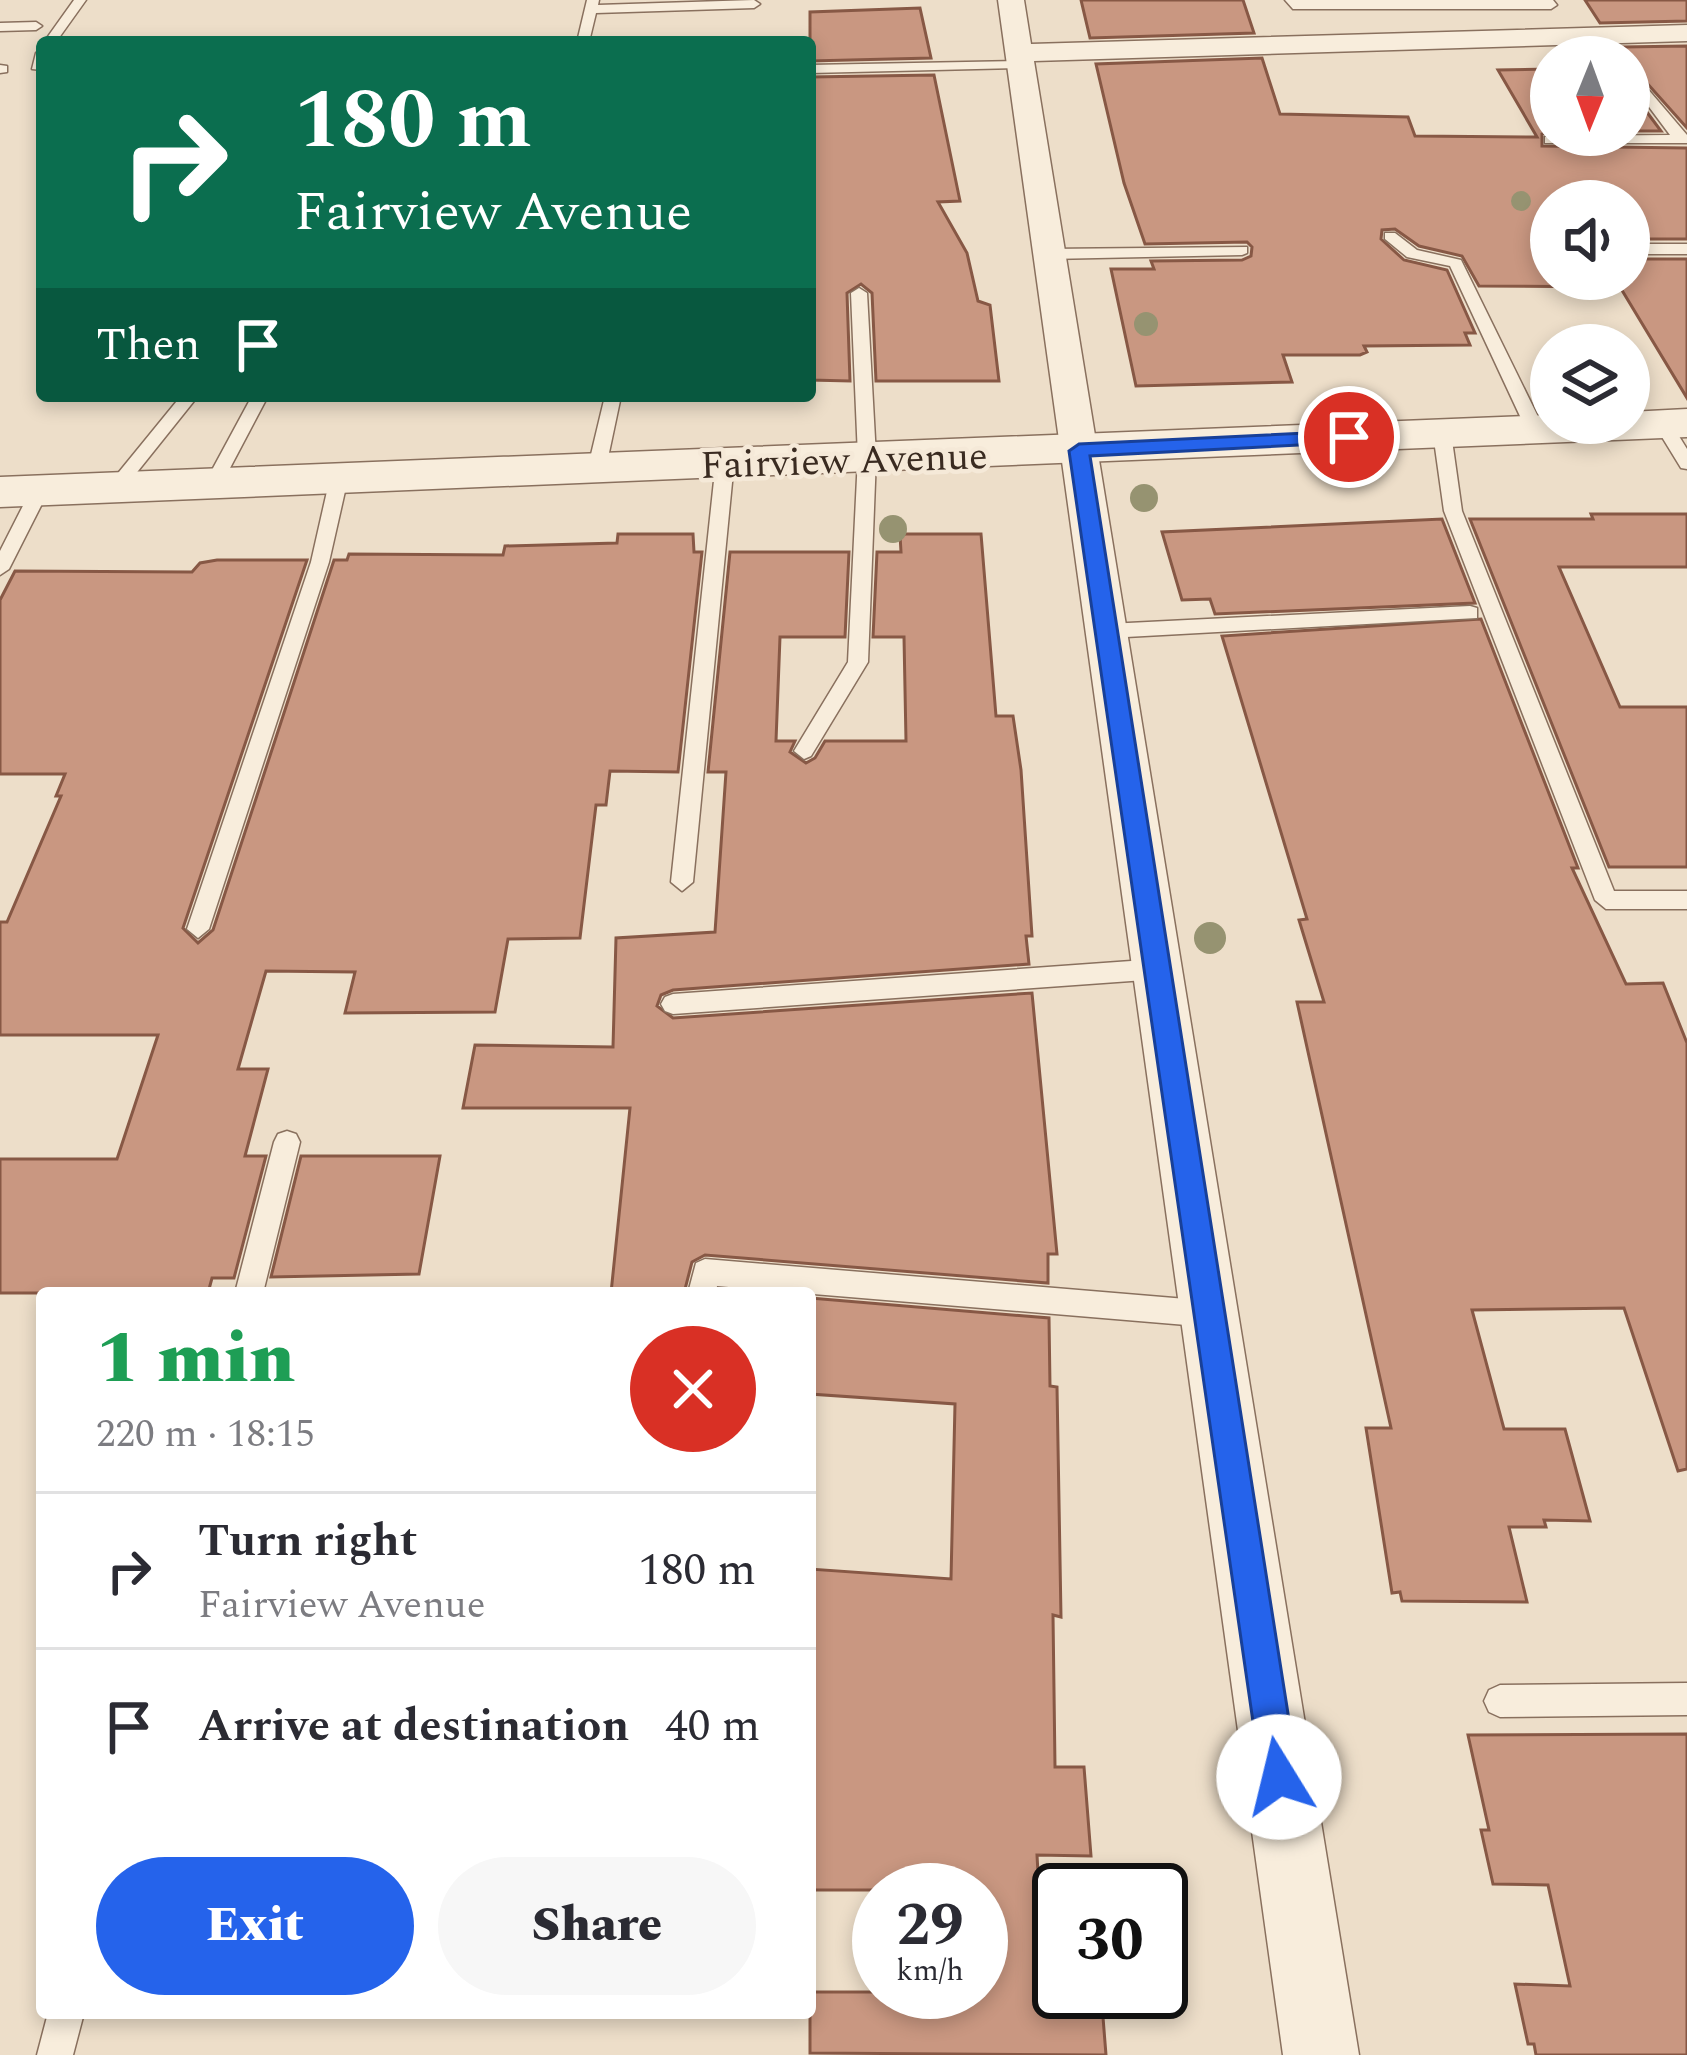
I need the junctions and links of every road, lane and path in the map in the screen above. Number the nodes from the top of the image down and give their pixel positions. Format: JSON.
{"nodes":[{"id":1,"x":80,"y":0,"type":"edge"},
{"id":2,"x":1010,"y":0,"type":"edge"},
{"id":3,"x":1291,"y":0,"type":"edge"},
{"id":4,"x":1547,"y":0,"type":"edge"},
{"id":5,"x":591,"y":4,"type":"edge"},
{"id":6,"x":754,"y":4,"type":"dead end"},
{"id":7,"x":36,"y":26,"type":"dead end"},
{"id":8,"x":0,"y":27,"type":"edge"},
{"id":9,"x":1687,"y":33,"type":"edge"},
{"id":10,"x":54,"y":36,"type":"edge"},
{"id":11,"x":584,"y":36,"type":"edge"},
{"id":12,"x":1650,"y":39,"type":"edge"},
{"id":13,"x":1530,"y":48,"type":"edge"},
{"id":14,"x":1019,"y":58,"type":"junction"},
{"id":15,"x":816,"y":70,"type":"edge"},
{"id":16,"x":1650,"y":98,"type":"edge"},
{"id":17,"x":1650,"y":140,"type":"edge"},
{"id":18,"x":1683,"y":140,"type":"edge"},
{"id":19,"x":1390,"y":236,"type":"dead end"},
{"id":20,"x":1650,"y":249,"type":"edge"},
{"id":21,"x":1687,"y":249,"type":"edge"},
{"id":22,"x":1242,"y":250,"type":"dead end"},
{"id":23,"x":1049,"y":254,"type":"junction"},
{"id":24,"x":859,"y":293,"type":"dead end"},
{"id":25,"x":185,"y":402,"type":"edge"},
{"id":26,"x":257,"y":402,"type":"edge"},
{"id":27,"x":612,"y":402,"type":"edge"},
{"id":28,"x":1530,"y":418,"type":"edge"},
{"id":29,"x":1530,"y":429,"type":"edge"},
{"id":30,"x":1442,"y":433,"type":"junction"},
{"id":31,"x":1079,"y":451,"type":"junction"},
{"id":32,"x":867,"y":457,"type":"junction"},
{"id":33,"x":725,"y":462,"type":"junction"},
{"id":34,"x":597,"y":467,"type":"junction"},
{"id":35,"x":339,"y":478,"type":"junction"},
{"id":36,"x":214,"y":483,"type":"junction"},
{"id":37,"x":116,"y":487,"type":"junction"},
{"id":38,"x":20,"y":491,"type":"edge"},
{"id":39,"x":0,"y":569,"type":"edge"},
{"id":40,"x":1470,"y":613,"type":"dead end"},
{"id":41,"x":1108,"y":631,"type":"junction"},
{"id":42,"x":804,"y":752,"type":"dead end"},
{"id":43,"x":682,"y":882,"type":"dead end"},
{"id":44,"x":1687,"y":900,"type":"edge"},
{"id":45,"x":198,"y":929,"type":"dead end"},
{"id":46,"x":1159,"y":968,"type":"junction"},
{"id":47,"x":674,"y":1004,"type":"dead end"},
{"id":48,"x":287,"y":1142,"type":"dead end"},
{"id":49,"x":251,"y":1287,"type":"edge"},
{"id":50,"x":703,"y":1287,"type":"edge"},
{"id":51,"x":1210,"y":1314,"type":"junction"},
{"id":52,"x":1687,"y":1699,"type":"edge"},
{"id":53,"x":1500,"y":1701,"type":"dead end"},
{"id":54,"x":64,"y":2019,"type":"edge"},
{"id":55,"x":55,"y":2055,"type":"edge"},
{"id":56,"x":1321,"y":2055,"type":"edge"}],
"edges":[{"from":1,"to":10,"type":"lane"},
{"from":2,"to":14,"type":"street"},
{"from":3,"to":4,"type":"lane"},
{"from":5,"to":6,"type":"lane"},
{"from":5,"to":11,"type":"lane"},
{"from":7,"to":8,"type":"lane"},
{"from":9,"to":12,"type":"street"},
{"from":13,"to":14,"type":"street"},
{"from":14,"to":15,"type":"lane"},
{"from":14,"to":23,"type":"street"},
{"from":16,"to":18,"type":"lane"},
{"from":17,"to":18,"type":"lane"},
{"from":19,"to":28,"type":"lane"},
{"from":20,"to":21,"type":"lane"},
{"from":22,"to":23,"type":"lane"},
{"from":23,"to":31,"type":"street"},
{"from":24,"to":32,"type":"lane"},
{"from":25,"to":37,"type":"lane"},
{"from":26,"to":36,"type":"lane"},
{"from":27,"to":34,"type":"lane"},
{"from":29,"to":30,"type":"street","name":"Fairview Avenue"},
{"from":30,"to":31,"type":"street","name":"Fairview Avenue"},
{"from":30,"to":44,"type":"lane"},
{"from":31,"to":32,"type":"street","name":"Fairview Avenue"},
{"from":31,"to":41,"type":"street"},
{"from":32,"to":33,"type":"street","name":"Fairview Avenue"},
{"from":32,"to":42,"type":"lane"},
{"from":33,"to":34,"type":"street","name":"Fairview Avenue"},
{"from":33,"to":43,"type":"lane"},
{"from":34,"to":35,"type":"street","name":"Fairview Avenue"},
{"from":35,"to":36,"type":"street","name":"Fairview Avenue"},
{"from":35,"to":45,"type":"lane"},
{"from":36,"to":37,"type":"street","name":"Fairview Avenue"},
{"from":37,"to":38,"type":"street","name":"Fairview Avenue"},
{"from":38,"to":39,"type":"lane"},
{"from":40,"to":41,"type":"lane"},
{"from":41,"to":46,"type":"street"},
{"from":46,"to":47,"type":"lane"},
{"from":46,"to":51,"type":"street"},
{"from":48,"to":49,"type":"lane"},
{"from":50,"to":51,"type":"lane"},
{"from":51,"to":56,"type":"street"},
{"from":52,"to":53,"type":"lane"},
{"from":54,"to":55,"type":"lane"}]}
